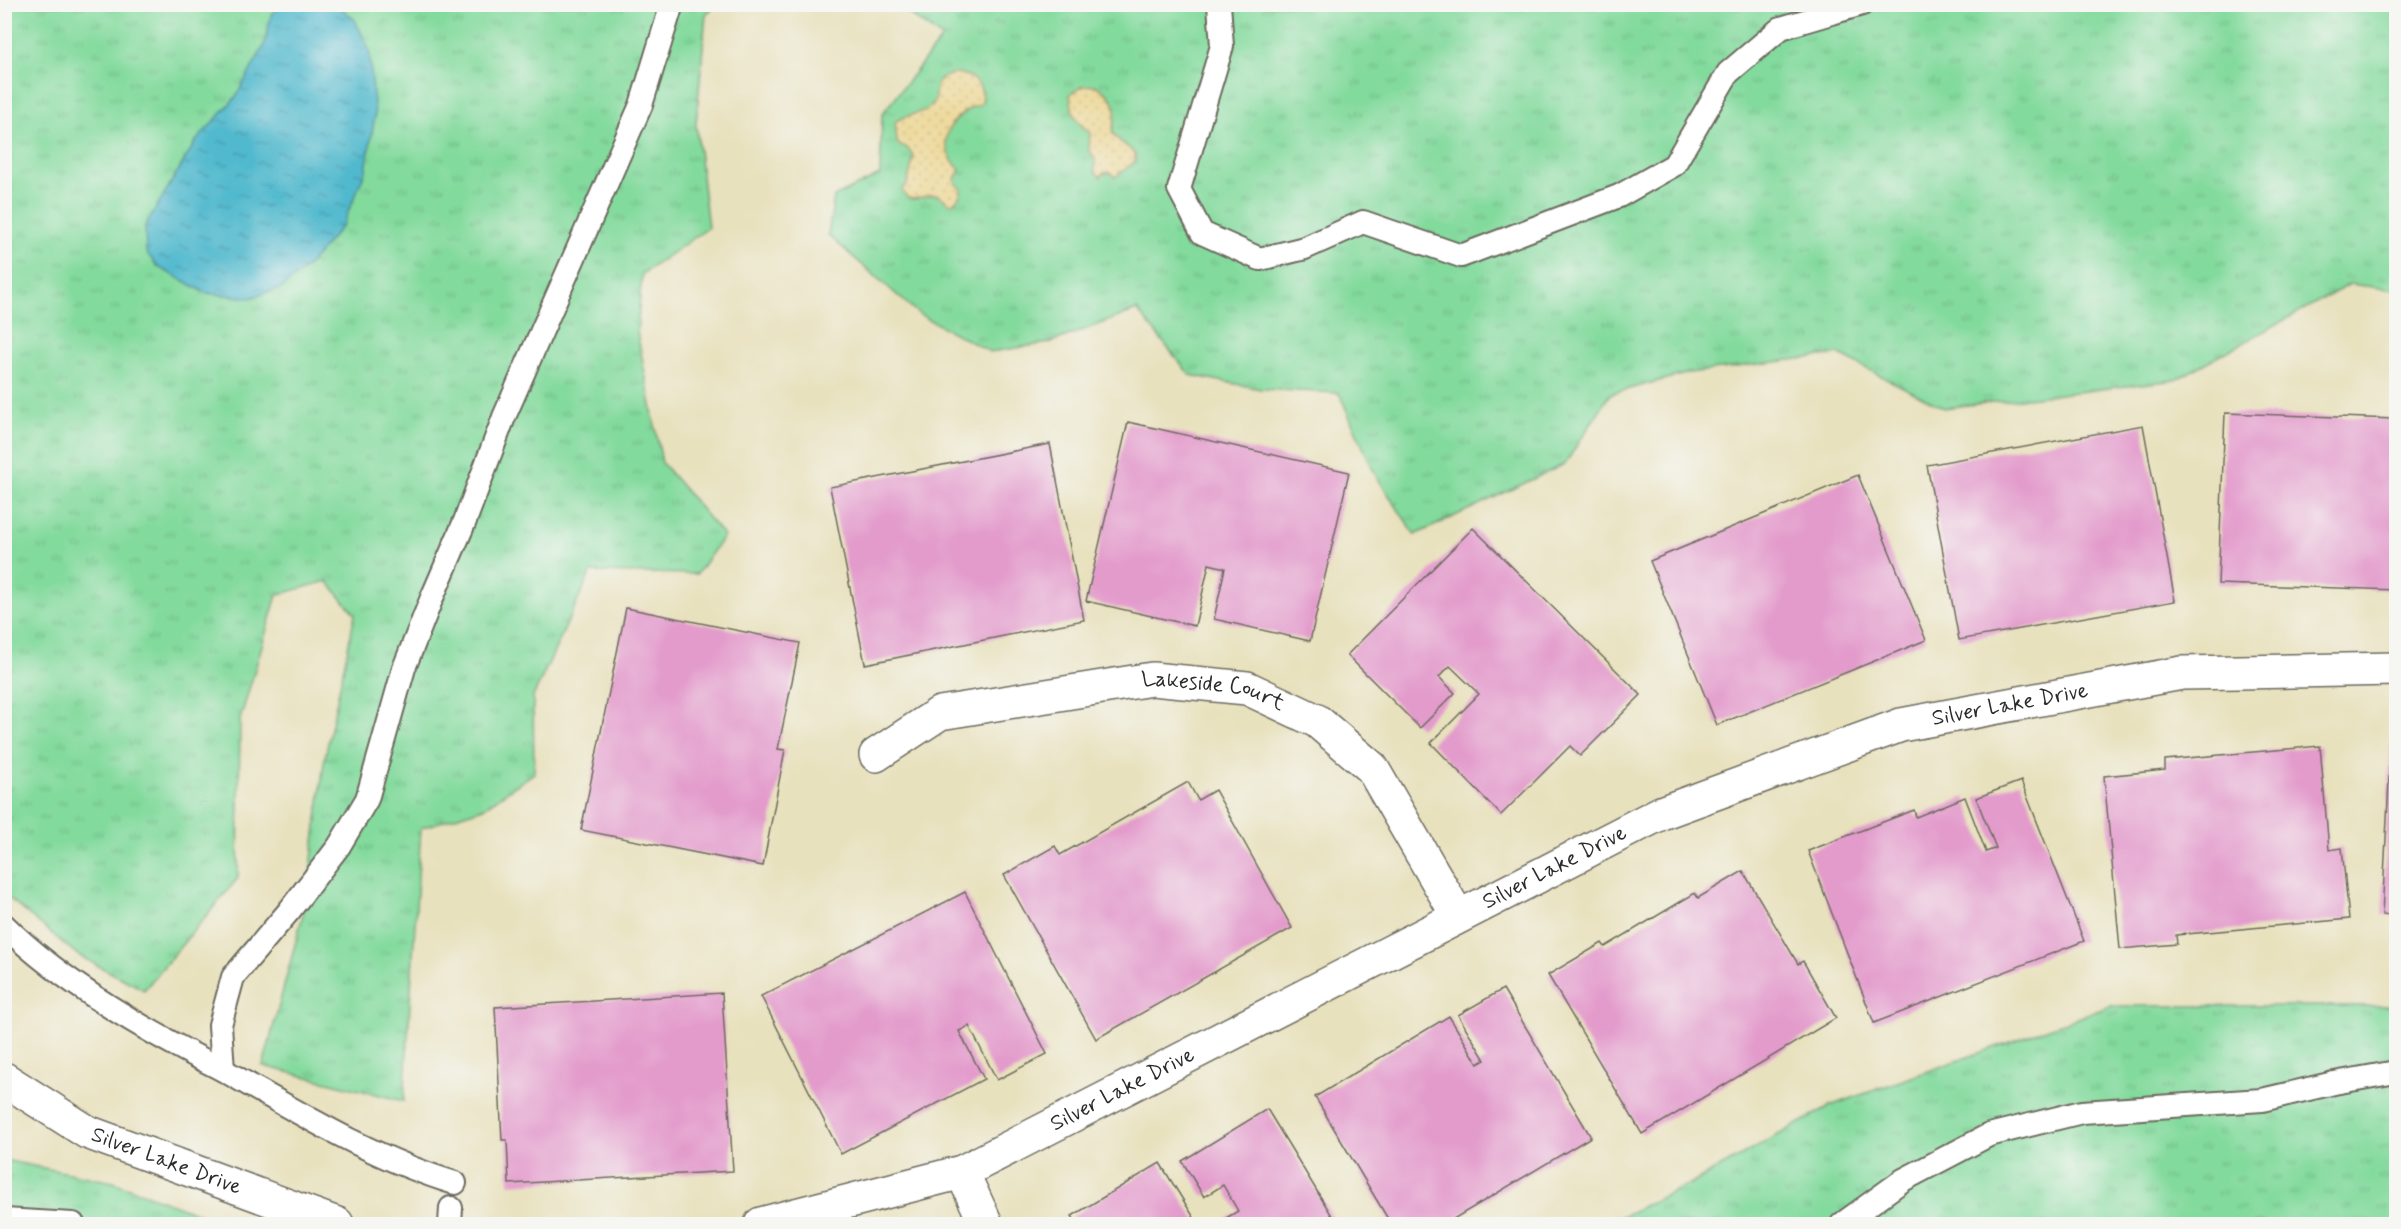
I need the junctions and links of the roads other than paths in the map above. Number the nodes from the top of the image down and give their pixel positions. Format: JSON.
{"nodes":[{"id":1,"x":672,"y":4,"type":"edge"},
{"id":2,"x":1220,"y":4,"type":"edge"},
{"id":3,"x":1862,"y":4,"type":"edge"},
{"id":4,"x":2397,"y":669,"type":"edge"},
{"id":5,"x":876,"y":755,"type":"dead end"},
{"id":6,"x":1458,"y":916,"type":"junction"},
{"id":7,"x":4,"y":926,"type":"edge"},
{"id":8,"x":223,"y":1070,"type":"junction"},
{"id":9,"x":2397,"y":1072,"type":"edge"},
{"id":10,"x":4,"y":1080,"type":"edge"},
{"id":11,"x":962,"y":1172,"type":"junction"},
{"id":12,"x":455,"y":1183,"type":"dead end"},
{"id":13,"x":4,"y":1220,"type":"edge"},
{"id":14,"x":73,"y":1224,"type":"edge"},
{"id":15,"x":337,"y":1224,"type":"edge"},
{"id":16,"x":761,"y":1224,"type":"edge"},
{"id":17,"x":986,"y":1224,"type":"edge"},
{"id":18,"x":1842,"y":1224,"type":"edge"}],
"edges":[{"from":1,"to":8,"type":"lane"},
{"from":2,"to":3,"type":"lane"},
{"from":4,"to":6,"type":"street","name":"Silver Lake Drive"},
{"from":5,"to":6,"type":"street","name":"Lakeside Court"},
{"from":6,"to":11,"type":"street","name":"Silver Lake Drive"},
{"from":7,"to":8,"type":"lane"},
{"from":8,"to":12,"type":"lane"},
{"from":9,"to":18,"type":"lane"},
{"from":10,"to":15,"type":"street","name":"Silver Lake Drive"},
{"from":11,"to":16,"type":"street","name":"Silver Lake Drive"},
{"from":11,"to":17,"type":"street"},
{"from":13,"to":14,"type":"lane"}]}
